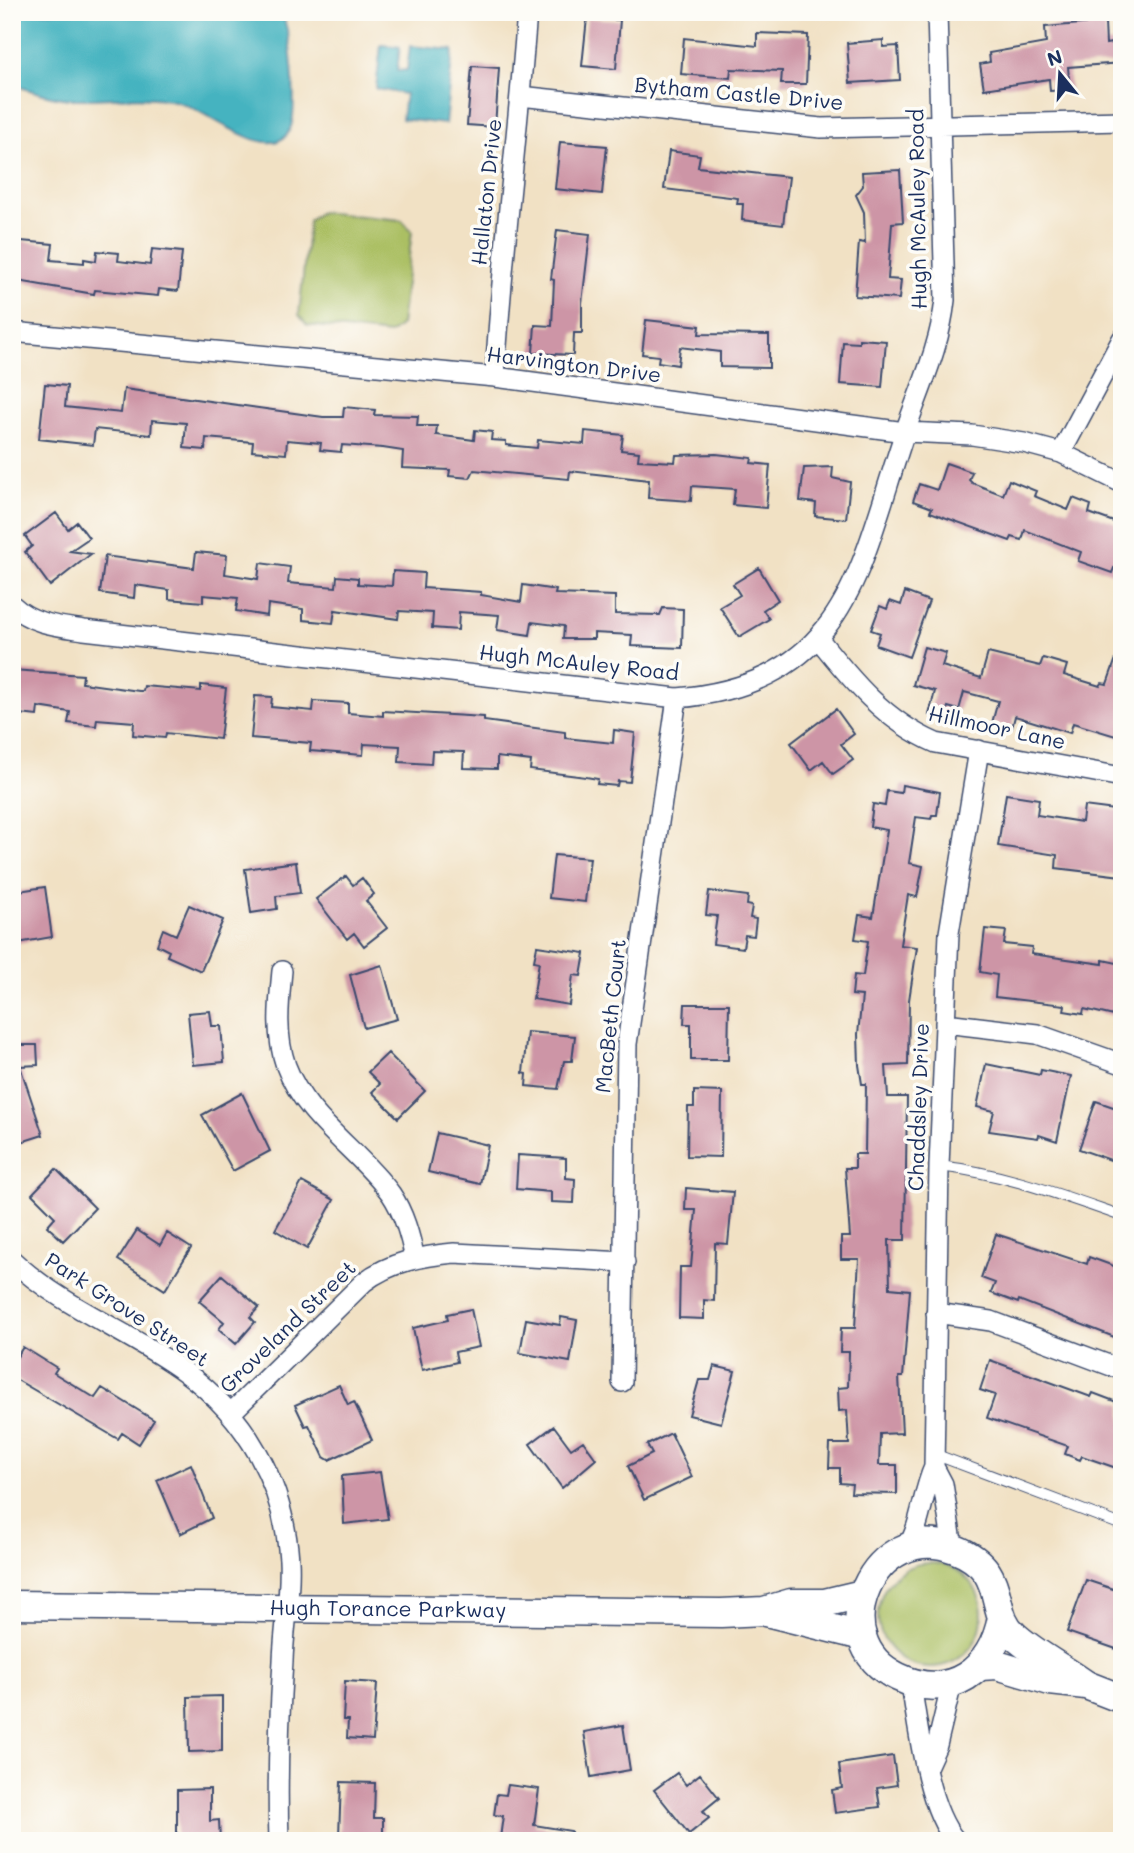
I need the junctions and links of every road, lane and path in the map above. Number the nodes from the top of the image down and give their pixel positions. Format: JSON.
{"nodes":[{"id":1,"x":527,"y":12,"type":"edge"},
{"id":2,"x":937,"y":12,"type":"edge"},
{"id":3,"x":520,"y":96,"type":"junction"},
{"id":4,"x":1122,"y":121,"type":"edge"},
{"id":5,"x":939,"y":124,"type":"junction"},
{"id":6,"x":12,"y":332,"type":"edge"},
{"id":7,"x":1122,"y":339,"type":"edge"},
{"id":8,"x":495,"y":377,"type":"junction"},
{"id":9,"x":905,"y":432,"type":"junction"},
{"id":10,"x":1061,"y":453,"type":"junction"},
{"id":11,"x":1122,"y":483,"type":"edge"},
{"id":12,"x":12,"y":605,"type":"edge"},
{"id":13,"x":818,"y":638,"type":"junction"},
{"id":14,"x":677,"y":698,"type":"junction"},
{"id":15,"x":979,"y":751,"type":"junction"},
{"id":16,"x":1122,"y":777,"type":"edge"},
{"id":17,"x":282,"y":971,"type":"dead end"},
{"id":18,"x":945,"y":1023,"type":"junction"},
{"id":19,"x":1122,"y":1064,"type":"edge"},
{"id":20,"x":939,"y":1166,"type":"junction"},
{"id":21,"x":1122,"y":1216,"type":"edge"},
{"id":22,"x":415,"y":1258,"type":"junction"},
{"id":23,"x":12,"y":1260,"type":"edge"},
{"id":24,"x":625,"y":1262,"type":"junction"},
{"id":25,"x":936,"y":1313,"type":"junction"},
{"id":26,"x":1122,"y":1370,"type":"edge"},
{"id":27,"x":622,"y":1382,"type":"dead end"},
{"id":28,"x":231,"y":1413,"type":"junction"},
{"id":29,"x":934,"y":1460,"type":"junction"},
{"id":30,"x":1122,"y":1525,"type":"edge"},
{"id":31,"x":907,"y":1548,"type":"junction"},
{"id":32,"x":953,"y":1548,"type":"junction"},
{"id":33,"x":862,"y":1594,"type":"junction"},
{"id":34,"x":12,"y":1605,"type":"edge"},
{"id":35,"x":288,"y":1609,"type":"junction"},
{"id":36,"x":764,"y":1611,"type":"junction"},
{"id":37,"x":1002,"y":1617,"type":"junction"},
{"id":38,"x":862,"y":1636,"type":"junction"},
{"id":39,"x":980,"y":1666,"type":"junction"},
{"id":40,"x":952,"y":1683,"type":"junction"},
{"id":41,"x":911,"y":1684,"type":"junction"},
{"id":42,"x":1086,"y":1685,"type":"junction"},
{"id":43,"x":1122,"y":1699,"type":"edge"},
{"id":44,"x":927,"y":1766,"type":"junction"},
{"id":45,"x":279,"y":1841,"type":"edge"},
{"id":46,"x":956,"y":1841,"type":"edge"}],
"edges":[{"from":1,"to":3,"type":"street","name":"Hallaton Drive"},
{"from":2,"to":5,"type":"street","name":"Hugh McAuley Road"},
{"from":3,"to":5,"type":"street","name":"Bytham Castle Drive"},
{"from":3,"to":8,"type":"street","name":"Hallaton Drive"},
{"from":4,"to":5,"type":"street","name":"Bytham Castle Drive"},
{"from":5,"to":9,"type":"street","name":"Hugh McAuley Road"},
{"from":6,"to":8,"type":"street","name":"Harvington Drive"},
{"from":7,"to":10,"type":"street"},
{"from":8,"to":9,"type":"street","name":"Harvington Drive"},
{"from":9,"to":10,"type":"street","name":"Harvington Drive"},
{"from":9,"to":13,"type":"street","name":"Hugh McAuley Road"},
{"from":10,"to":11,"type":"street","name":"Harvington Drive"},
{"from":12,"to":14,"type":"street","name":"Hugh McAuley Road"},
{"from":13,"to":14,"type":"street","name":"Hugh McAuley Road"},
{"from":13,"to":15,"type":"street","name":"Hillmoor Lane"},
{"from":14,"to":24,"type":"street","name":"MacBeth Court"},
{"from":15,"to":16,"type":"street","name":"Hillmoor Lane"},
{"from":15,"to":18,"type":"street","name":"Chaddsley Drive"},
{"from":17,"to":22,"type":"street"},
{"from":18,"to":19,"type":"street"},
{"from":18,"to":20,"type":"street","name":"Chaddsley Drive"},
{"from":20,"to":21,"type":"lane"},
{"from":20,"to":25,"type":"street","name":"Chaddsley Drive"},
{"from":22,"to":24,"type":"street","name":"Groveland Street"},
{"from":22,"to":28,"type":"street","name":"Groveland Street"},
{"from":23,"to":28,"type":"street","name":"Park Grove Street"},
{"from":24,"to":27,"type":"street","name":"MacBeth Court"},
{"from":25,"to":26,"type":"street"},
{"from":25,"to":29,"type":"street","name":"Chaddsley Drive"},
{"from":28,"to":35,"type":"street","name":"Park Grove Street"},
{"from":29,"to":30,"type":"lane"},
{"from":29,"to":31,"type":"street","name":"Chaddsley Drive"},
{"from":29,"to":32,"type":"street","name":"Chaddsley Drive"},
{"from":31,"to":32,"type":"street"},
{"from":31,"to":33,"type":"street"},
{"from":32,"to":37,"type":"street"},
{"from":33,"to":36,"type":"street","name":"Hugh Torance Parkway"},
{"from":33,"to":38,"type":"street"},
{"from":34,"to":35,"type":"street","name":"Hugh Torance Parkway"},
{"from":35,"to":36,"type":"street","name":"Hugh Torance Parkway"},
{"from":35,"to":45,"type":"street","name":"Park Grove Street"},
{"from":36,"to":38,"type":"street","name":"Hugh Torance Parkway"},
{"from":37,"to":39,"type":"street"},
{"from":37,"to":42,"type":"street"},
{"from":38,"to":41,"type":"street"},
{"from":39,"to":40,"type":"street"},
{"from":39,"to":42,"type":"street"},
{"from":40,"to":41,"type":"street"},
{"from":40,"to":44,"type":"street"},
{"from":41,"to":44,"type":"street"},
{"from":42,"to":43,"type":"street"},
{"from":44,"to":46,"type":"street"}]}
